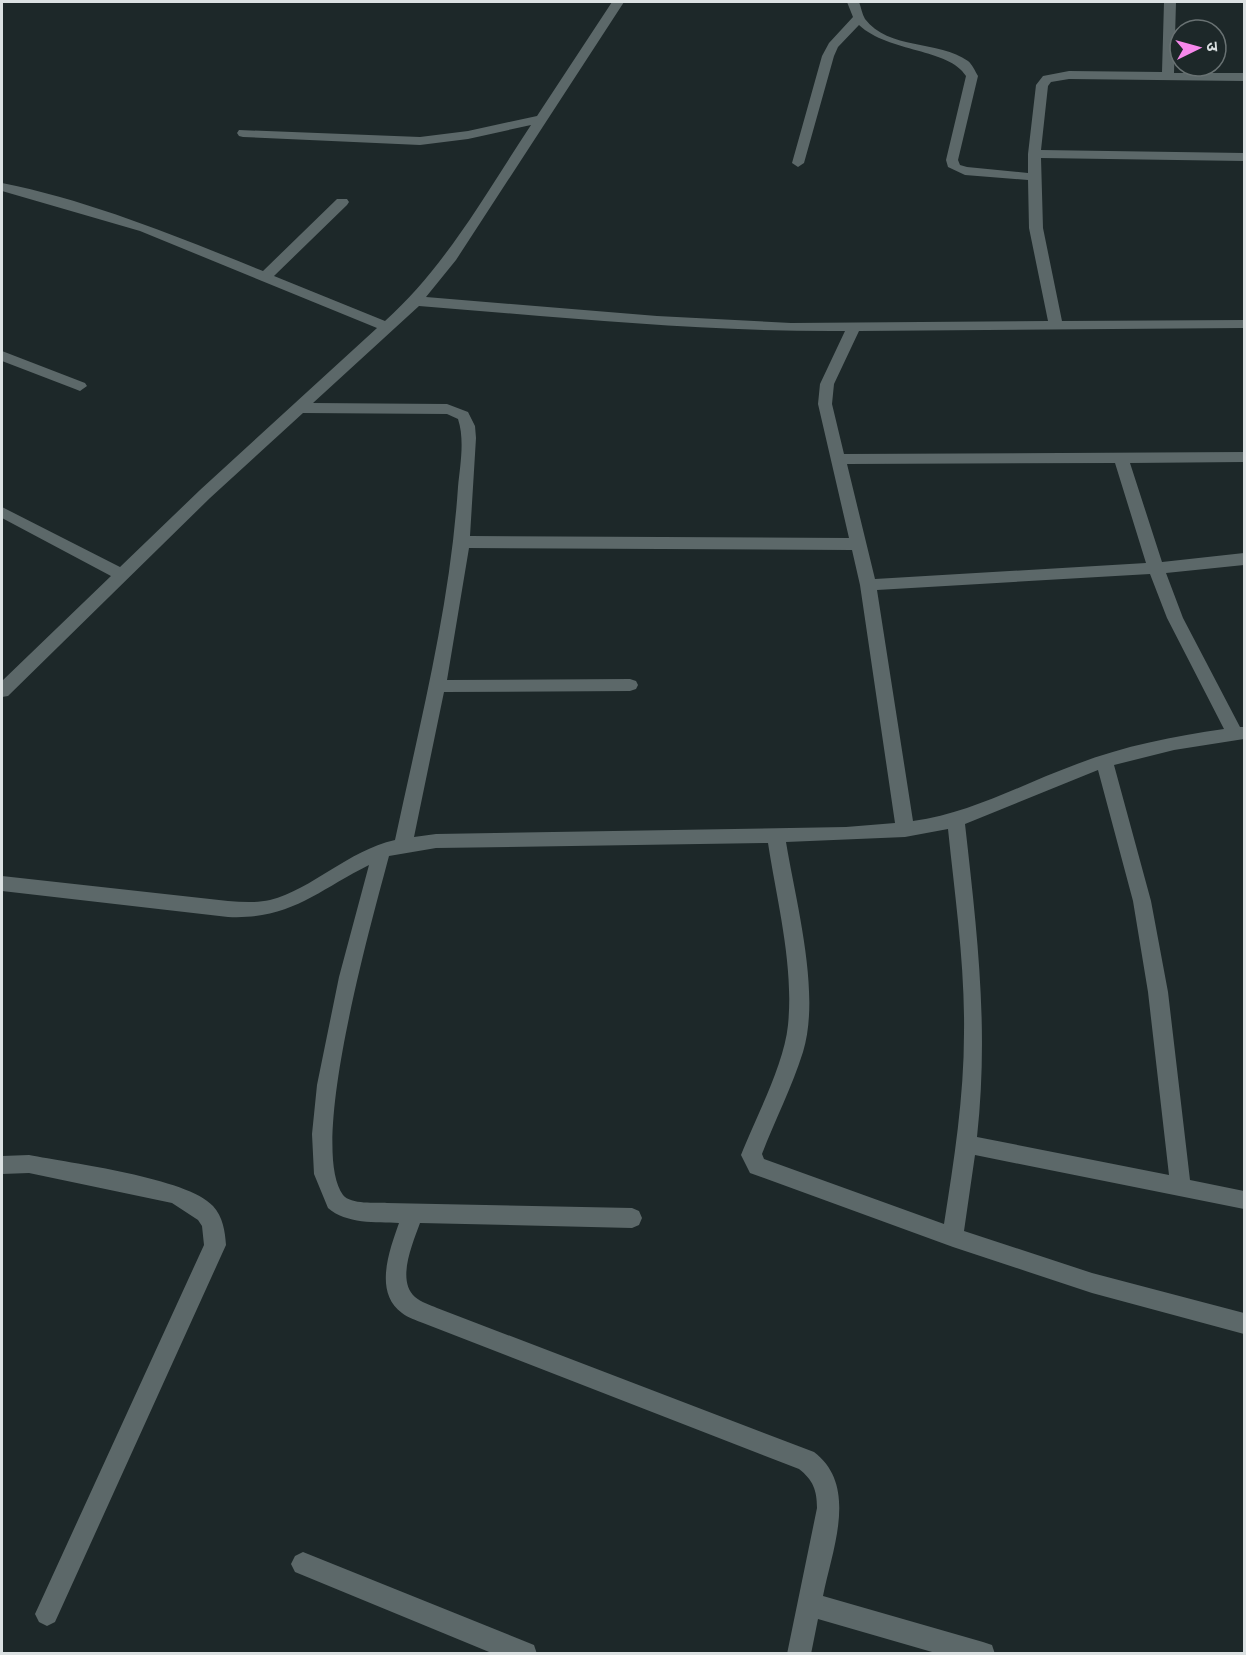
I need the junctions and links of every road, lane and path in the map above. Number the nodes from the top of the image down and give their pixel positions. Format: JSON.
{"nodes":[{"id":1,"x":618,"y":2,"type":"edge"},
{"id":2,"x":853,"y":2,"type":"edge"},
{"id":3,"x":1170,"y":2,"type":"edge"},
{"id":4,"x":1170,"y":18,"type":"edge"},
{"id":5,"x":858,"y":19,"type":"junction"},
{"id":6,"x":1168,"y":76,"type":"edge"},
{"id":7,"x":1228,"y":77,"type":"edge"},
{"id":8,"x":1245,"y":77,"type":"edge"},
{"id":9,"x":542,"y":119,"type":"junction"},
{"id":10,"x":243,"y":134,"type":"dead end"},
{"id":11,"x":1034,"y":154,"type":"junction"},
{"id":12,"x":1245,"y":157,"type":"edge"},
{"id":13,"x":798,"y":163,"type":"dead end"},
{"id":14,"x":1033,"y":177,"type":"junction"},
{"id":15,"x":2,"y":187,"type":"edge"},
{"id":16,"x":342,"y":201,"type":"dead end"},
{"id":17,"x":265,"y":277,"type":"junction"},
{"id":18,"x":416,"y":301,"type":"junction"},
{"id":19,"x":1245,"y":324,"type":"edge"},
{"id":20,"x":1056,"y":326,"type":"junction"},
{"id":21,"x":854,"y":327,"type":"junction"},
{"id":22,"x":389,"y":328,"type":"junction"},
{"id":23,"x":2,"y":356,"type":"edge"},
{"id":24,"x":80,"y":386,"type":"dead end"},
{"id":25,"x":300,"y":408,"type":"junction"},
{"id":26,"x":1121,"y":457,"type":"junction"},
{"id":27,"x":1245,"y":457,"type":"edge"},
{"id":28,"x":838,"y":459,"type":"junction"},
{"id":29,"x":2,"y":513,"type":"edge"},
{"id":30,"x":462,"y":542,"type":"junction"},
{"id":31,"x":860,"y":544,"type":"junction"},
{"id":32,"x":1245,"y":559,"type":"edge"},
{"id":33,"x":1156,"y":568,"type":"junction"},
{"id":34,"x":122,"y":575,"type":"junction"},
{"id":35,"x":868,"y":585,"type":"junction"},
{"id":36,"x":630,"y":685,"type":"dead end"},
{"id":37,"x":436,"y":686,"type":"junction"},
{"id":38,"x":2,"y":691,"type":"edge"},
{"id":39,"x":1240,"y":734,"type":"edge"},
{"id":40,"x":1104,"y":761,"type":"junction"},
{"id":41,"x":956,"y":819,"type":"junction"},
{"id":42,"x":905,"y":830,"type":"junction"},
{"id":43,"x":776,"y":836,"type":"junction"},
{"id":44,"x":403,"y":846,"type":"junction"},
{"id":45,"x":381,"y":852,"type":"junction"},
{"id":46,"x":2,"y":884,"type":"edge"},
{"id":47,"x":967,"y":1144,"type":"junction"},
{"id":48,"x":2,"y":1164,"type":"edge"},
{"id":49,"x":1181,"y":1187,"type":"junction"},
{"id":50,"x":1245,"y":1200,"type":"edge"},
{"id":51,"x":413,"y":1213,"type":"junction"},
{"id":52,"x":632,"y":1218,"type":"dead end"},
{"id":53,"x":953,"y":1237,"type":"junction"},
{"id":54,"x":1245,"y":1324,"type":"edge"},
{"id":55,"x":303,"y":1564,"type":"dead end"},
{"id":56,"x":809,"y":1604,"type":"junction"},
{"id":57,"x":47,"y":1614,"type":"dead end"},
{"id":58,"x":525,"y":1653,"type":"edge"},
{"id":59,"x":799,"y":1653,"type":"edge"},
{"id":60,"x":983,"y":1653,"type":"edge"}],
"edges":[{"from":1,"to":9,"type":"street"},
{"from":2,"to":5,"type":"street"},
{"from":3,"to":4,"type":"street"},
{"from":5,"to":13,"type":"street"},
{"from":5,"to":14,"type":"street"},
{"from":6,"to":11,"type":"street"},
{"from":7,"to":8,"type":"street"},
{"from":9,"to":10,"type":"street"},
{"from":9,"to":18,"type":"street"},
{"from":11,"to":12,"type":"street"},
{"from":11,"to":14,"type":"street"},
{"from":14,"to":20,"type":"street"},
{"from":15,"to":17,"type":"street"},
{"from":16,"to":17,"type":"street"},
{"from":17,"to":22,"type":"street"},
{"from":18,"to":21,"type":"street"},
{"from":18,"to":22,"type":"street"},
{"from":19,"to":20,"type":"street"},
{"from":20,"to":21,"type":"street"},
{"from":21,"to":28,"type":"street"},
{"from":22,"to":25,"type":"street"},
{"from":23,"to":24,"type":"street"},
{"from":25,"to":30,"type":"street"},
{"from":25,"to":34,"type":"street"},
{"from":26,"to":27,"type":"street"},
{"from":26,"to":28,"type":"street"},
{"from":26,"to":33,"type":"street"},
{"from":28,"to":31,"type":"street"},
{"from":29,"to":34,"type":"street"},
{"from":30,"to":31,"type":"street"},
{"from":30,"to":37,"type":"street"},
{"from":31,"to":35,"type":"street"},
{"from":32,"to":33,"type":"street"},
{"from":33,"to":35,"type":"street"},
{"from":33,"to":39,"type":"street"},
{"from":34,"to":38,"type":"street"},
{"from":35,"to":42,"type":"street"},
{"from":36,"to":37,"type":"street"},
{"from":37,"to":44,"type":"street"},
{"from":39,"to":40,"type":"street"},
{"from":40,"to":41,"type":"street"},
{"from":40,"to":49,"type":"street"},
{"from":41,"to":42,"type":"street"},
{"from":41,"to":47,"type":"street"},
{"from":42,"to":43,"type":"street"},
{"from":43,"to":44,"type":"street"},
{"from":43,"to":53,"type":"street"},
{"from":44,"to":45,"type":"street"},
{"from":45,"to":46,"type":"street"},
{"from":45,"to":51,"type":"street"},
{"from":47,"to":49,"type":"street"},
{"from":47,"to":53,"type":"street"},
{"from":48,"to":57,"type":"street"},
{"from":49,"to":50,"type":"street"},
{"from":51,"to":52,"type":"street"},
{"from":51,"to":56,"type":"street"},
{"from":53,"to":54,"type":"street"},
{"from":55,"to":58,"type":"street"},
{"from":56,"to":59,"type":"street"},
{"from":56,"to":60,"type":"street"}]}
